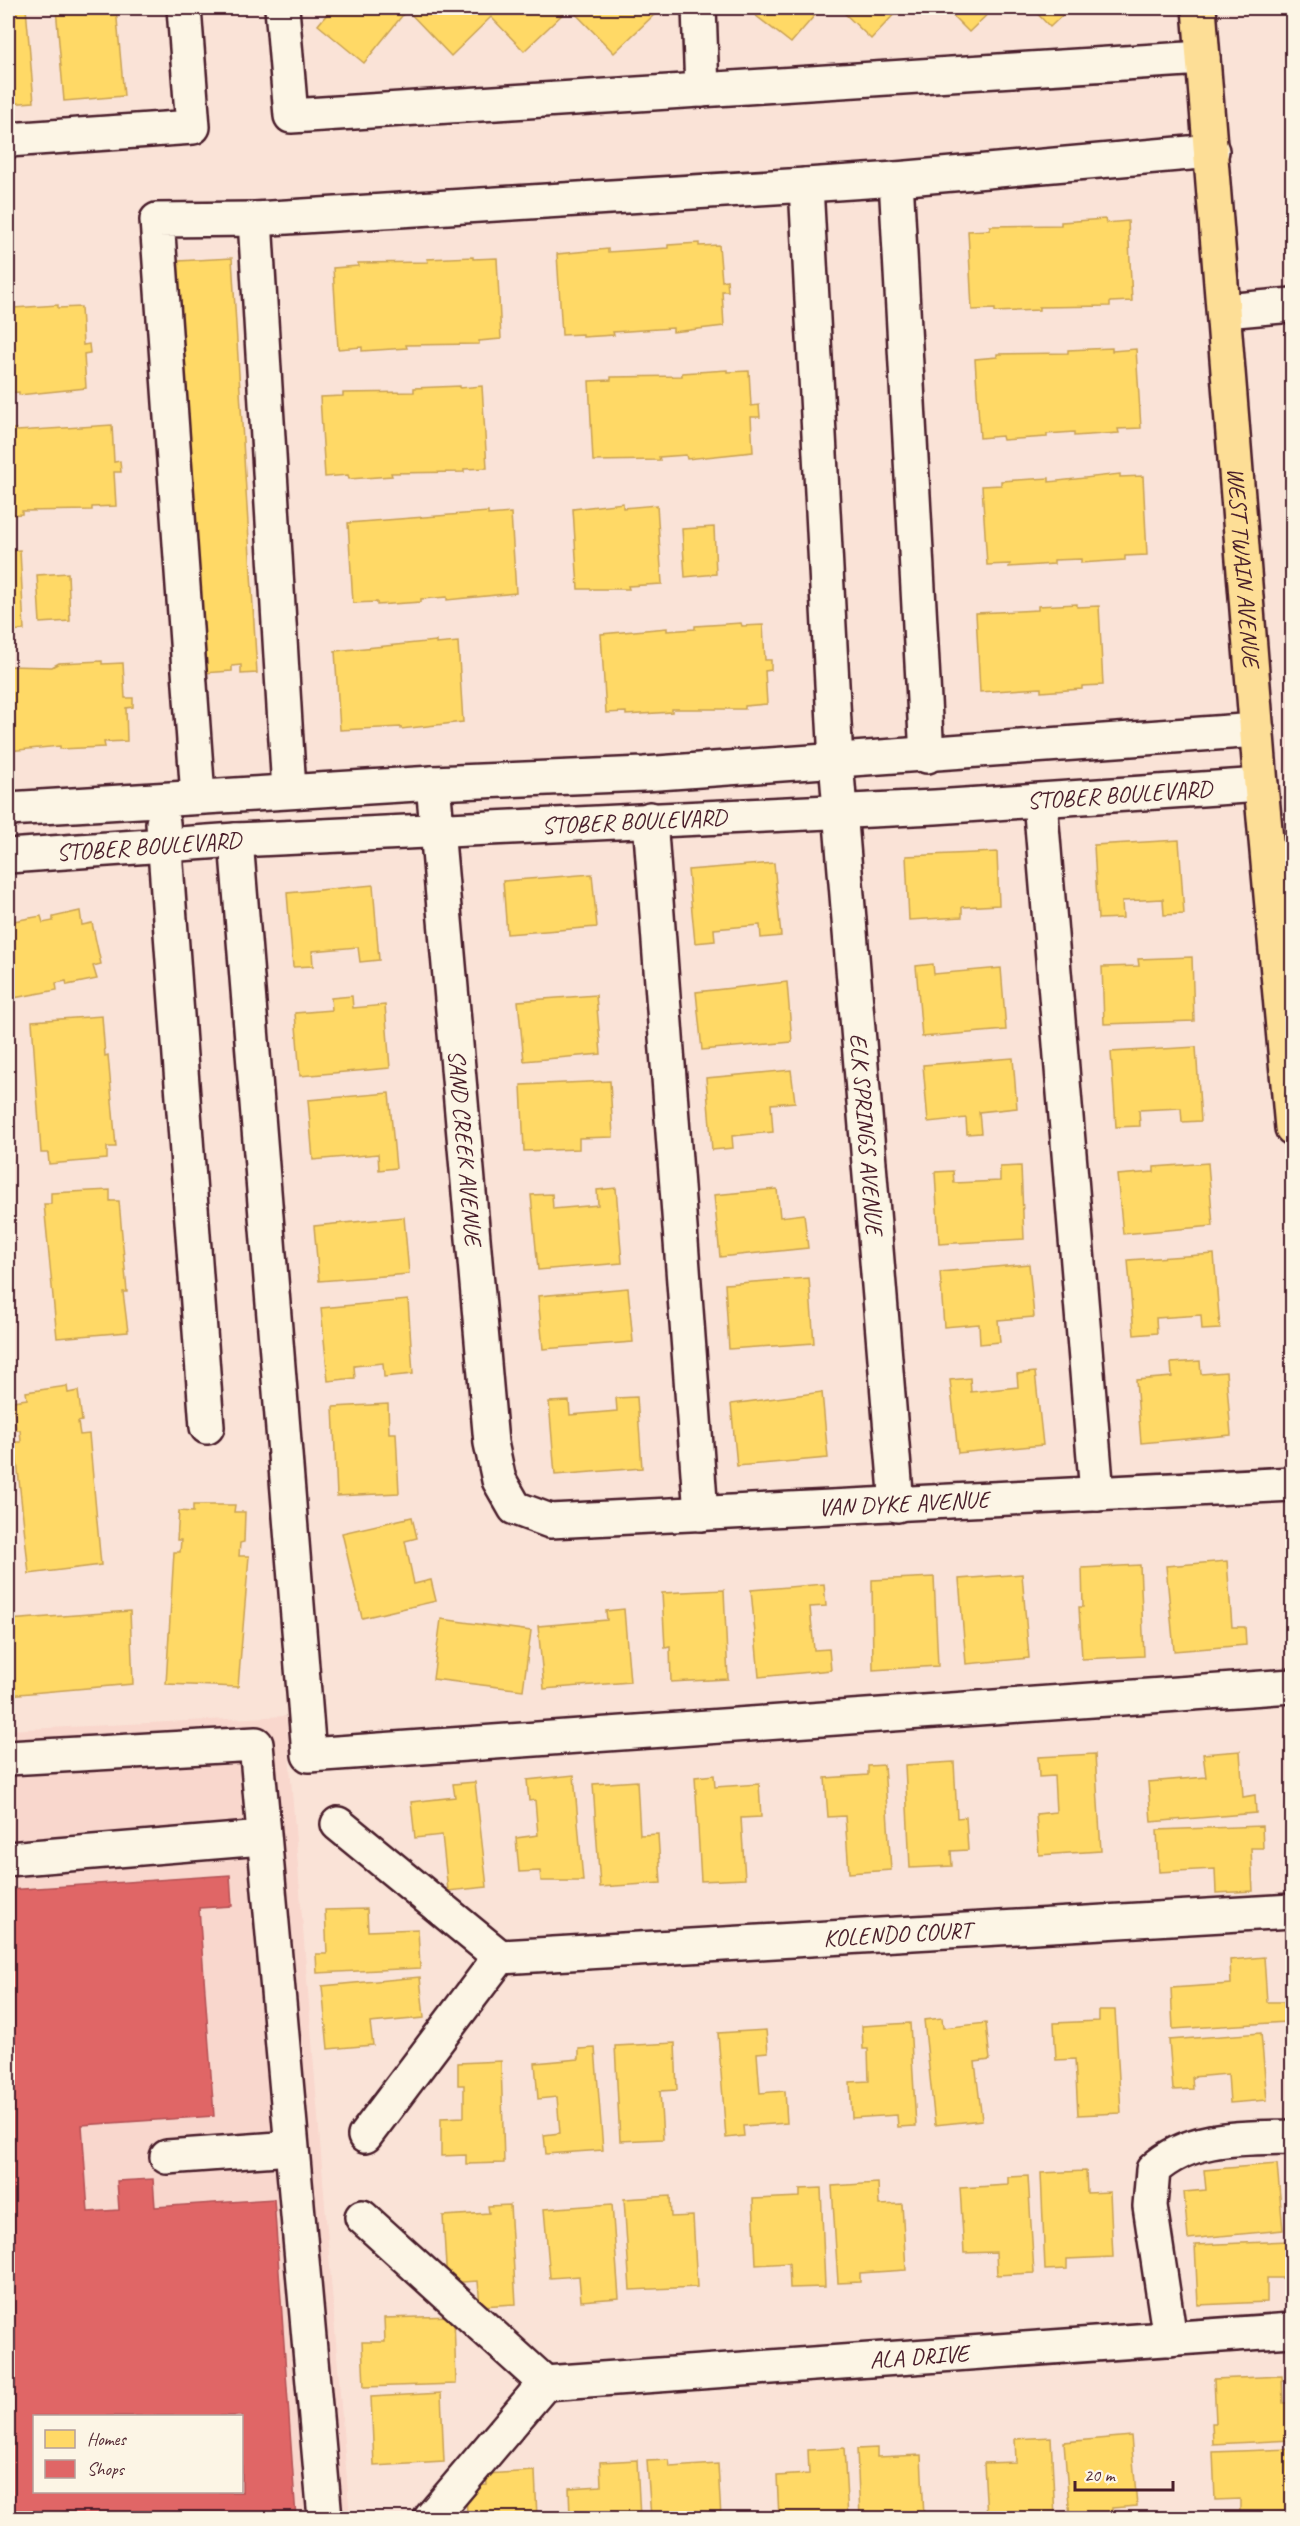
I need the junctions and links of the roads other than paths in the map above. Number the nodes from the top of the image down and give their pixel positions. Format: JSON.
{"nodes":[{"id":1,"x":184,"y":8,"type":"edge"},
{"id":2,"x":282,"y":8,"type":"edge"},
{"id":3,"x":699,"y":8,"type":"edge"},
{"id":4,"x":1199,"y":8,"type":"edge"},
{"id":5,"x":1203,"y":58,"type":"junction"},
{"id":6,"x":702,"y":90,"type":"junction"},
{"id":7,"x":8,"y":140,"type":"edge"},
{"id":8,"x":1212,"y":151,"type":"junction"},
{"id":9,"x":896,"y":179,"type":"junction"},
{"id":10,"x":806,"y":185,"type":"junction"},
{"id":11,"x":255,"y":219,"type":"junction"},
{"id":12,"x":1293,"y":305,"type":"edge"},
{"id":13,"x":1226,"y":311,"type":"junction"},
{"id":14,"x":1257,"y":730,"type":"junction"},
{"id":15,"x":927,"y":756,"type":"junction"},
{"id":16,"x":836,"y":761,"type":"junction"},
{"id":17,"x":433,"y":783,"type":"junction"},
{"id":18,"x":1261,"y":784,"type":"junction"},
{"id":19,"x":289,"y":791,"type":"junction"},
{"id":20,"x":198,"y":797,"type":"junction"},
{"id":21,"x":160,"y":801,"type":"junction"},
{"id":22,"x":1040,"y":801,"type":"junction"},
{"id":23,"x":8,"y":809,"type":"edge"},
{"id":24,"x":841,"y":810,"type":"junction"},
{"id":25,"x":650,"y":819,"type":"junction"},
{"id":26,"x":438,"y":828,"type":"junction"},
{"id":27,"x":236,"y":840,"type":"junction"},
{"id":28,"x":165,"y":846,"type":"junction"},
{"id":29,"x":8,"y":856,"type":"edge"},
{"id":30,"x":1293,"y":1128,"type":"edge"},
{"id":31,"x":207,"y":1427,"type":"dead end"},
{"id":32,"x":1293,"y":1484,"type":"edge"},
{"id":33,"x":1097,"y":1494,"type":"junction"},
{"id":34,"x":897,"y":1505,"type":"junction"},
{"id":35,"x":515,"y":1508,"type":"joint"},
{"id":36,"x":701,"y":1514,"type":"junction"},
{"id":37,"x":1293,"y":1686,"type":"edge"},
{"id":38,"x":8,"y":1758,"type":"edge"},
{"id":39,"x":338,"y":1824,"type":"dead end"},
{"id":40,"x":263,"y":1838,"type":"junction"},
{"id":41,"x":8,"y":1859,"type":"edge"},
{"id":42,"x":1293,"y":1911,"type":"edge"},
{"id":43,"x":500,"y":1957,"type":"junction"},
{"id":44,"x":365,"y":2136,"type":"dead end"},
{"id":45,"x":1293,"y":2137,"type":"edge"},
{"id":46,"x":291,"y":2148,"type":"junction"},
{"id":47,"x":167,"y":2157,"type":"dead end"},
{"id":48,"x":362,"y":2217,"type":"dead end"},
{"id":49,"x":1293,"y":2330,"type":"edge"},
{"id":50,"x":1170,"y":2339,"type":"junction"},
{"id":51,"x":545,"y":2383,"type":"junction"},
{"id":52,"x":325,"y":2518,"type":"edge"},
{"id":53,"x":430,"y":2518,"type":"edge"}],
"edges":[{"from":1,"to":7,"type":"street"},
{"from":2,"to":6,"type":"street"},
{"from":3,"to":6,"type":"street"},
{"from":4,"to":5,"type":"main road","name":"WEST TWAIN AVENUE"},
{"from":5,"to":6,"type":"street"},
{"from":5,"to":8,"type":"main road","name":"WEST TWAIN AVENUE"},
{"from":8,"to":9,"type":"street"},
{"from":8,"to":13,"type":"main road","name":"WEST TWAIN AVENUE"},
{"from":9,"to":10,"type":"street"},
{"from":9,"to":15,"type":"street"},
{"from":10,"to":11,"type":"street"},
{"from":10,"to":16,"type":"street","name":"ELK SPRINGS AVENUE"},
{"from":11,"to":19,"type":"street"},
{"from":11,"to":20,"type":"street"},
{"from":12,"to":13,"type":"street"},
{"from":13,"to":14,"type":"main road","name":"WEST TWAIN AVENUE"},
{"from":14,"to":15,"type":"street","name":"STOBER BOULEVARD"},
{"from":14,"to":18,"type":"main road","name":"WEST TWAIN AVENUE"},
{"from":15,"to":16,"type":"street","name":"STOBER BOULEVARD"},
{"from":16,"to":17,"type":"street","name":"STOBER BOULEVARD"},
{"from":16,"to":24,"type":"street","name":"ELK SPRINGS AVENUE"},
{"from":17,"to":19,"type":"street","name":"STOBER BOULEVARD"},
{"from":17,"to":26,"type":"street","name":"SAND CREEK AVENUE"},
{"from":18,"to":22,"type":"street","name":"STOBER BOULEVARD"},
{"from":18,"to":30,"type":"main road","name":"WEST TWAIN AVENUE"},
{"from":19,"to":20,"type":"street","name":"STOBER BOULEVARD"},
{"from":20,"to":21,"type":"street","name":"STOBER BOULEVARD"},
{"from":21,"to":23,"type":"street","name":"STOBER BOULEVARD"},
{"from":21,"to":28,"type":"street"},
{"from":22,"to":24,"type":"street","name":"STOBER BOULEVARD"},
{"from":22,"to":33,"type":"street"},
{"from":24,"to":25,"type":"street","name":"STOBER BOULEVARD"},
{"from":24,"to":34,"type":"street","name":"ELK SPRINGS AVENUE"},
{"from":25,"to":26,"type":"street","name":"STOBER BOULEVARD"},
{"from":25,"to":36,"type":"street"},
{"from":26,"to":27,"type":"street","name":"STOBER BOULEVARD"},
{"from":26,"to":35,"type":"street","name":"SAND CREEK AVENUE"},
{"from":27,"to":28,"type":"street","name":"STOBER BOULEVARD"},
{"from":27,"to":37,"type":"street"},
{"from":28,"to":29,"type":"street","name":"STOBER BOULEVARD"},
{"from":28,"to":31,"type":"street"},
{"from":32,"to":33,"type":"street","name":"VAN DYKE AVENUE"},
{"from":33,"to":34,"type":"street","name":"VAN DYKE AVENUE"},
{"from":34,"to":36,"type":"street","name":"VAN DYKE AVENUE"},
{"from":35,"to":36,"type":"street","name":"VAN DYKE AVENUE"},
{"from":38,"to":40,"type":"street"},
{"from":39,"to":43,"type":"street"},
{"from":40,"to":41,"type":"street"},
{"from":40,"to":46,"type":"street"},
{"from":42,"to":43,"type":"street","name":"KOLENDO COURT"},
{"from":43,"to":44,"type":"street"},
{"from":45,"to":50,"type":"street"},
{"from":46,"to":47,"type":"street"},
{"from":46,"to":52,"type":"street"},
{"from":48,"to":51,"type":"street"},
{"from":49,"to":50,"type":"street","name":"ALA DRIVE"},
{"from":50,"to":51,"type":"street","name":"ALA DRIVE"},
{"from":51,"to":53,"type":"street"}]}
